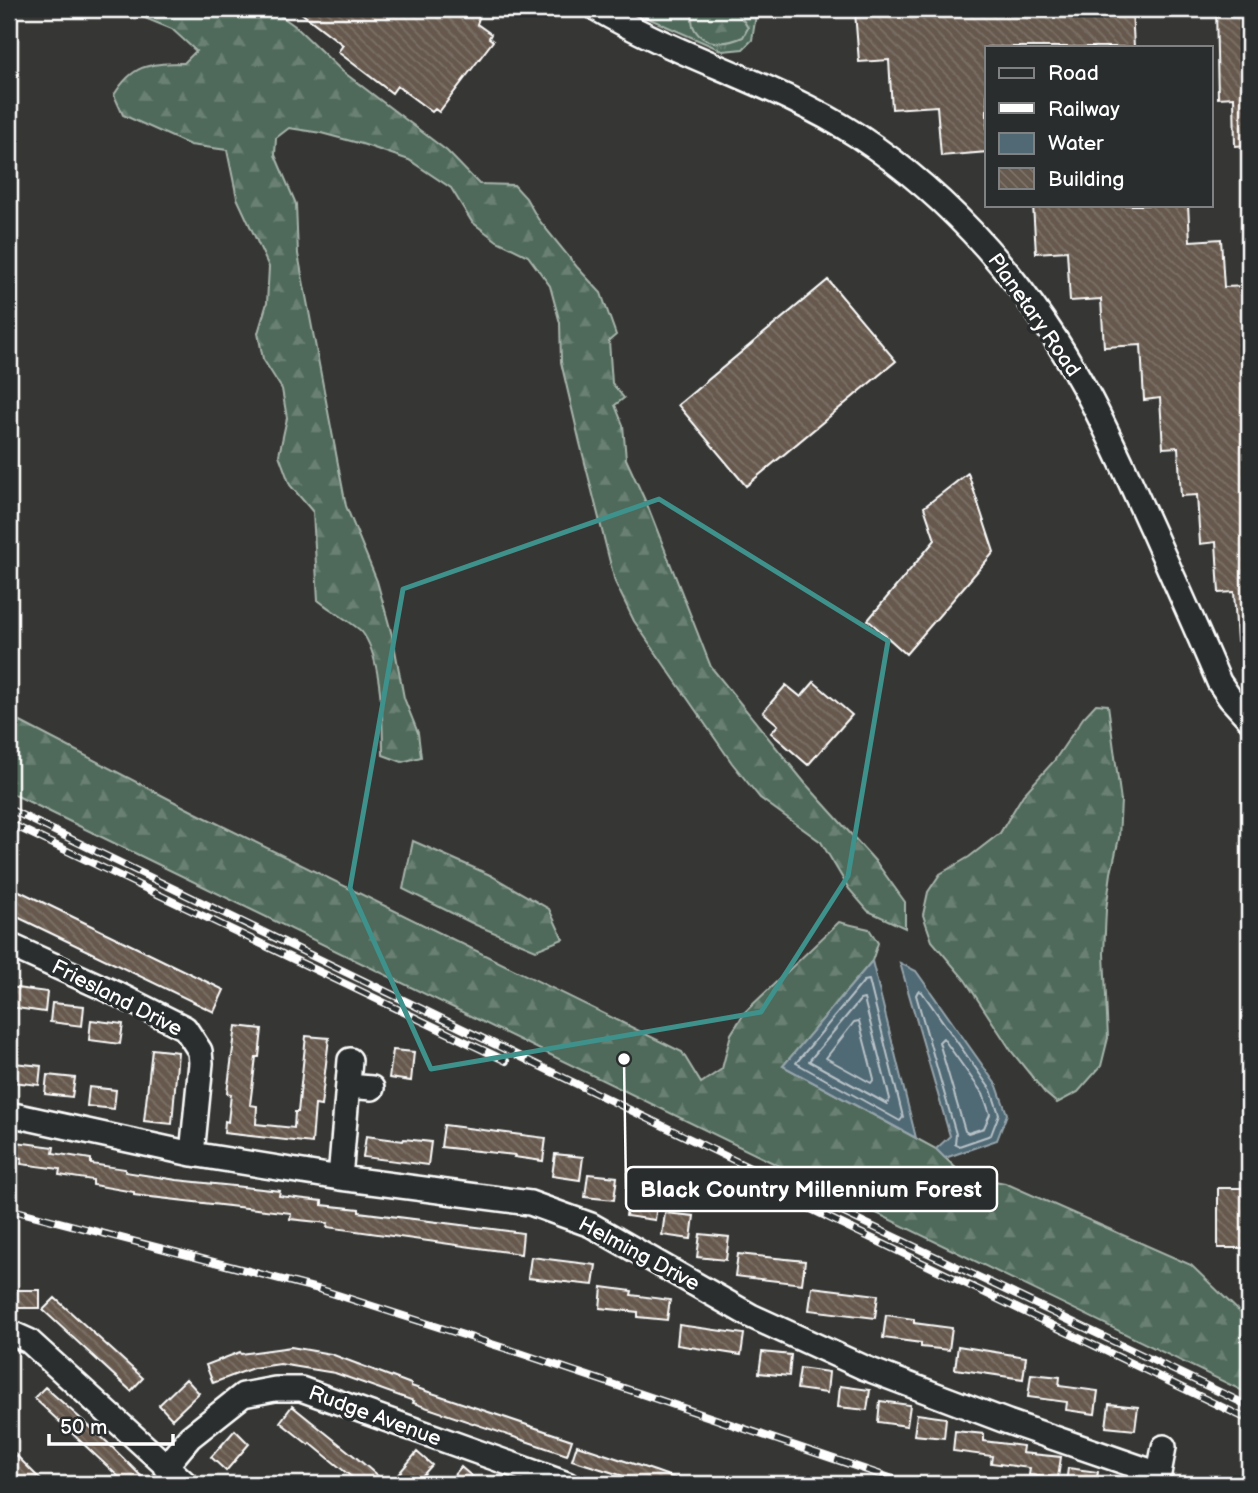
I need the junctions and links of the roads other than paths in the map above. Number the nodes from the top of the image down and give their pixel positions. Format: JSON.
{"nodes":[{"id":1,"x":597,"y":9,"type":"edge"},
{"id":2,"x":1249,"y":719,"type":"edge"},
{"id":3,"x":9,"y":945,"type":"edge"},
{"id":4,"x":350,"y":1060,"type":"dead end"},
{"id":5,"x":348,"y":1086,"type":"junction"},
{"id":6,"x":372,"y":1088,"type":"dead end"},
{"id":7,"x":9,"y":1114,"type":"edge"},
{"id":8,"x":192,"y":1154,"type":"junction"},
{"id":9,"x":340,"y":1178,"type":"junction"},
{"id":10,"x":9,"y":1332,"type":"edge"},
{"id":11,"x":1164,"y":1447,"type":"dead end"},
{"id":12,"x":164,"y":1467,"type":"junction"},
{"id":13,"x":1158,"y":1479,"type":"edge"},
{"id":14,"x":186,"y":1484,"type":"edge"},
{"id":15,"x":566,"y":1484,"type":"edge"}],
"edges":[{"from":1,"to":2,"type":"street","name":"Planetary Road"},
{"from":3,"to":8,"type":"street","name":"Friesland Drive"},
{"from":4,"to":5,"type":"street"},
{"from":5,"to":6,"type":"street"},
{"from":5,"to":9,"type":"street"},
{"from":7,"to":8,"type":"street","name":"Helming Drive"},
{"from":8,"to":9,"type":"street","name":"Helming Drive"},
{"from":9,"to":13,"type":"street","name":"Helming Drive"},
{"from":10,"to":12,"type":"street"},
{"from":11,"to":13,"type":"street","name":"Helming Drive"},
{"from":12,"to":14,"type":"street"},
{"from":12,"to":15,"type":"street","name":"Rudge Avenue"}]}
